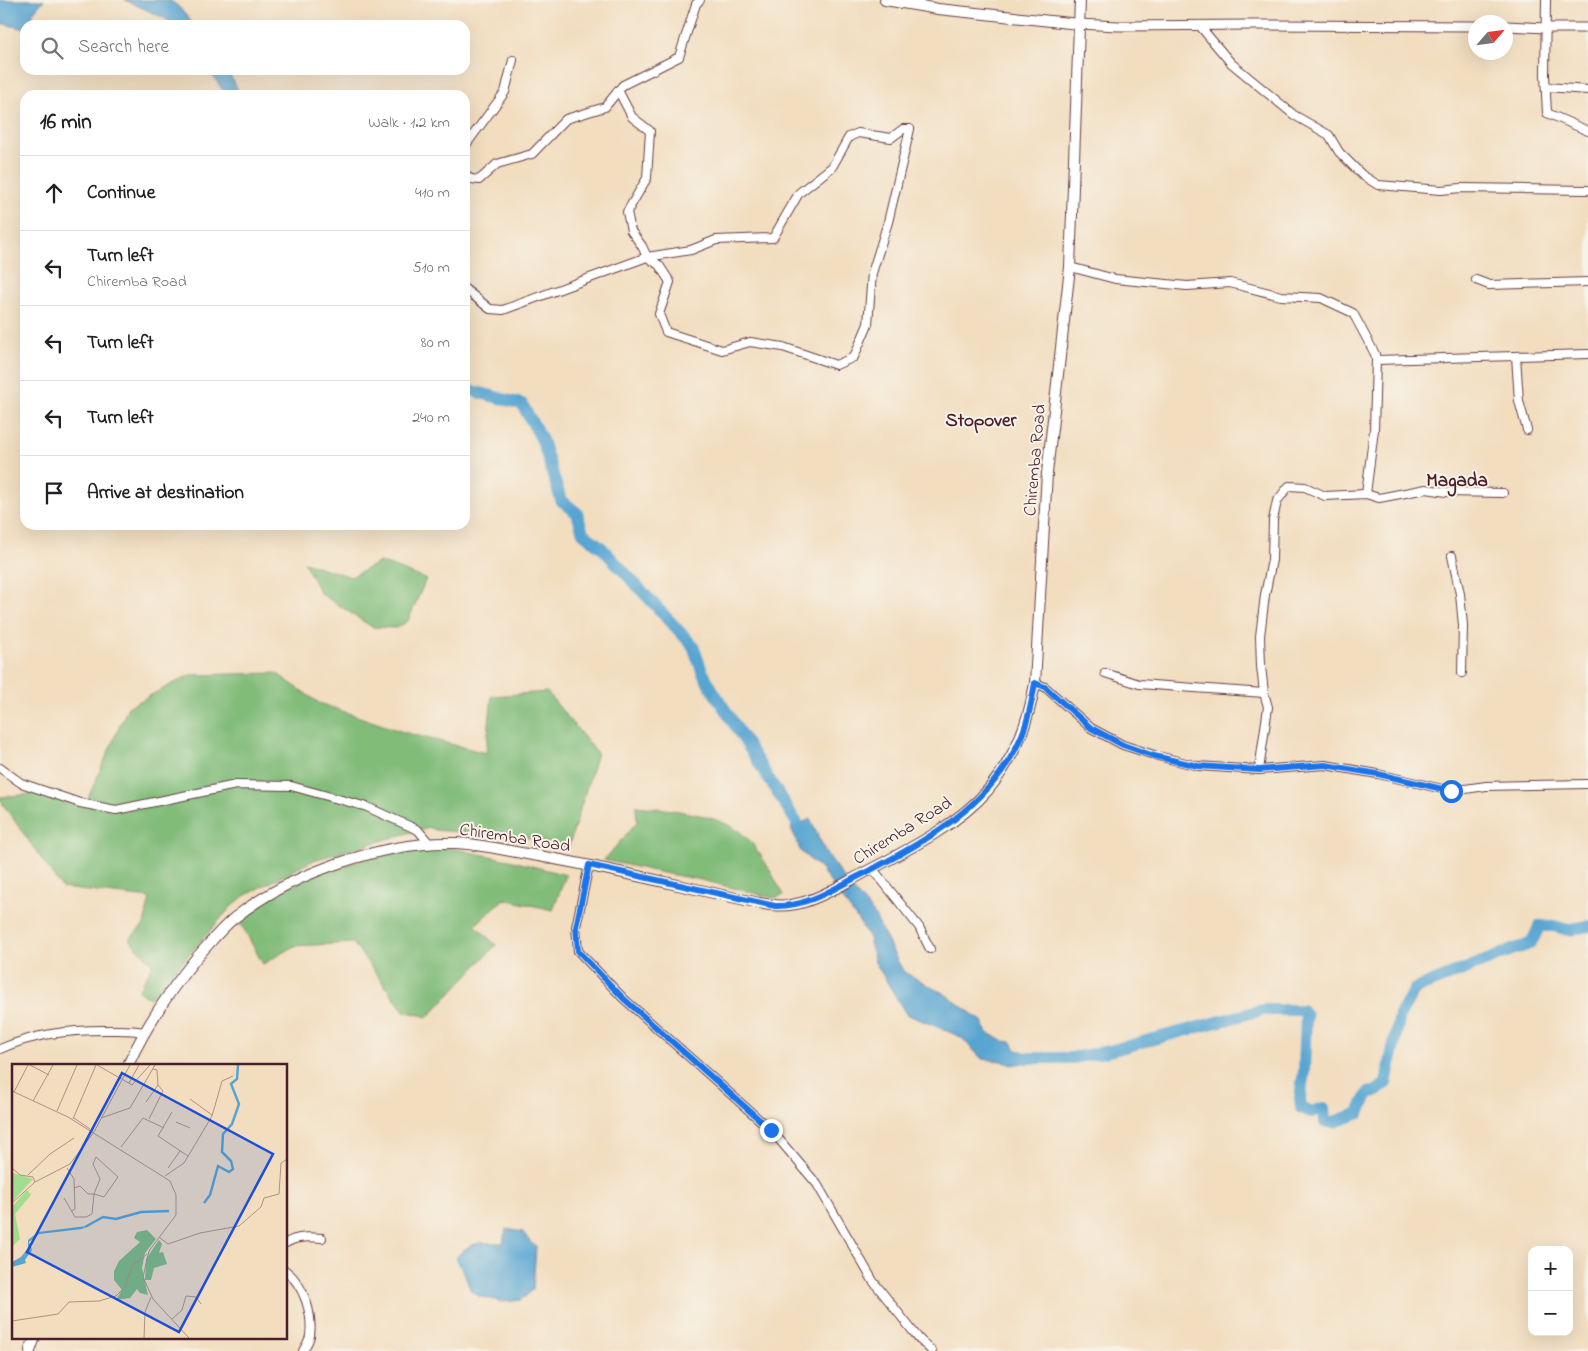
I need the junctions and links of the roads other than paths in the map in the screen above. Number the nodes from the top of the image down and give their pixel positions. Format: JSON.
{"nodes":[{"id":1,"x":700,"y":0,"type":"edge"},
{"id":2,"x":885,"y":0,"type":"edge"},
{"id":3,"x":1080,"y":0,"type":"edge"},
{"id":4,"x":1546,"y":0,"type":"edge"},
{"id":5,"x":1079,"y":24,"type":"junction"},
{"id":6,"x":1199,"y":25,"type":"junction"},
{"id":7,"x":1468,"y":26,"type":"edge"},
{"id":8,"x":1513,"y":26,"type":"edge"},
{"id":9,"x":1545,"y":28,"type":"junction"},
{"id":10,"x":1588,"y":28,"type":"edge"},
{"id":11,"x":513,"y":60,"type":"dead end"},
{"id":12,"x":1546,"y":87,"type":"junction"},
{"id":13,"x":618,"y":90,"type":"junction"},
{"id":14,"x":1588,"y":90,"type":"edge"},
{"id":15,"x":1588,"y":131,"type":"edge"},
{"id":16,"x":470,"y":139,"type":"edge"},
{"id":17,"x":470,"y":178,"type":"edge"},
{"id":18,"x":1588,"y":190,"type":"edge"},
{"id":19,"x":647,"y":257,"type":"junction"},
{"id":20,"x":1070,"y":267,"type":"junction"},
{"id":21,"x":1476,"y":280,"type":"dead end"},
{"id":22,"x":1588,"y":282,"type":"edge"},
{"id":23,"x":470,"y":293,"type":"edge"},
{"id":24,"x":1588,"y":354,"type":"edge"},
{"id":25,"x":1516,"y":356,"type":"junction"},
{"id":26,"x":1376,"y":360,"type":"junction"},
{"id":27,"x":1527,"y":430,"type":"dead end"},
{"id":28,"x":1503,"y":493,"type":"dead end"},
{"id":29,"x":1366,"y":494,"type":"junction"},
{"id":30,"x":1452,"y":556,"type":"dead end"},
{"id":31,"x":1105,"y":673,"type":"dead end"},
{"id":32,"x":1462,"y":673,"type":"dead end"},
{"id":33,"x":1035,"y":683,"type":"junction"},
{"id":34,"x":1264,"y":693,"type":"junction"},
{"id":35,"x":0,"y":768,"type":"edge"},
{"id":36,"x":1259,"y":770,"type":"junction"},
{"id":37,"x":1588,"y":784,"type":"edge"},
{"id":38,"x":430,"y":844,"type":"junction"},
{"id":39,"x":589,"y":865,"type":"junction"},
{"id":40,"x":873,"y":869,"type":"junction"},
{"id":41,"x":930,"y":949,"type":"dead end"},
{"id":42,"x":144,"y":1032,"type":"junction"},
{"id":43,"x":0,"y":1049,"type":"edge"},
{"id":44,"x":128,"y":1064,"type":"edge"},
{"id":45,"x":322,"y":1238,"type":"dead end"},
{"id":46,"x":288,"y":1242,"type":"edge"},
{"id":47,"x":288,"y":1272,"type":"edge"},
{"id":48,"x":35,"y":1338,"type":"edge"},
{"id":49,"x":30,"y":1351,"type":"edge"},
{"id":50,"x":303,"y":1351,"type":"edge"},
{"id":51,"x":932,"y":1351,"type":"edge"}],
"edges":[{"from":1,"to":13,"type":"street"},
{"from":2,"to":5,"type":"main road"},
{"from":3,"to":5,"type":"main road","name":"Chiremba Road"},
{"from":4,"to":9,"type":"street"},
{"from":5,"to":6,"type":"street"},
{"from":5,"to":20,"type":"main road","name":"Chiremba Road"},
{"from":6,"to":7,"type":"street"},
{"from":6,"to":18,"type":"street"},
{"from":8,"to":9,"type":"street"},
{"from":9,"to":10,"type":"street"},
{"from":9,"to":12,"type":"street"},
{"from":11,"to":16,"type":"street"},
{"from":12,"to":14,"type":"street"},
{"from":12,"to":15,"type":"street"},
{"from":13,"to":17,"type":"street"},
{"from":13,"to":19,"type":"street"},
{"from":19,"to":19,"type":"street"},
{"from":19,"to":23,"type":"street"},
{"from":20,"to":26,"type":"street"},
{"from":20,"to":33,"type":"main road","name":"Chiremba Road"},
{"from":21,"to":22,"type":"street"},
{"from":24,"to":25,"type":"street"},
{"from":25,"to":26,"type":"street"},
{"from":25,"to":27,"type":"street"},
{"from":26,"to":29,"type":"street"},
{"from":28,"to":29,"type":"street"},
{"from":29,"to":34,"type":"street"},
{"from":30,"to":32,"type":"street"},
{"from":31,"to":34,"type":"street"},
{"from":33,"to":36,"type":"street"},
{"from":33,"to":40,"type":"main road","name":"Chiremba Road"},
{"from":34,"to":36,"type":"street"},
{"from":35,"to":38,"type":"street"},
{"from":36,"to":37,"type":"street"},
{"from":38,"to":39,"type":"main road","name":"Chiremba Road"},
{"from":38,"to":42,"type":"main road","name":"Chiremba Road"},
{"from":39,"to":40,"type":"main road","name":"Chiremba Road"},
{"from":39,"to":51,"type":"street"},
{"from":40,"to":41,"type":"street"},
{"from":42,"to":43,"type":"street"},
{"from":42,"to":44,"type":"main road","name":"Chiremba Road"},
{"from":45,"to":46,"type":"street"},
{"from":47,"to":50,"type":"street"},
{"from":48,"to":49,"type":"main road"}]}
